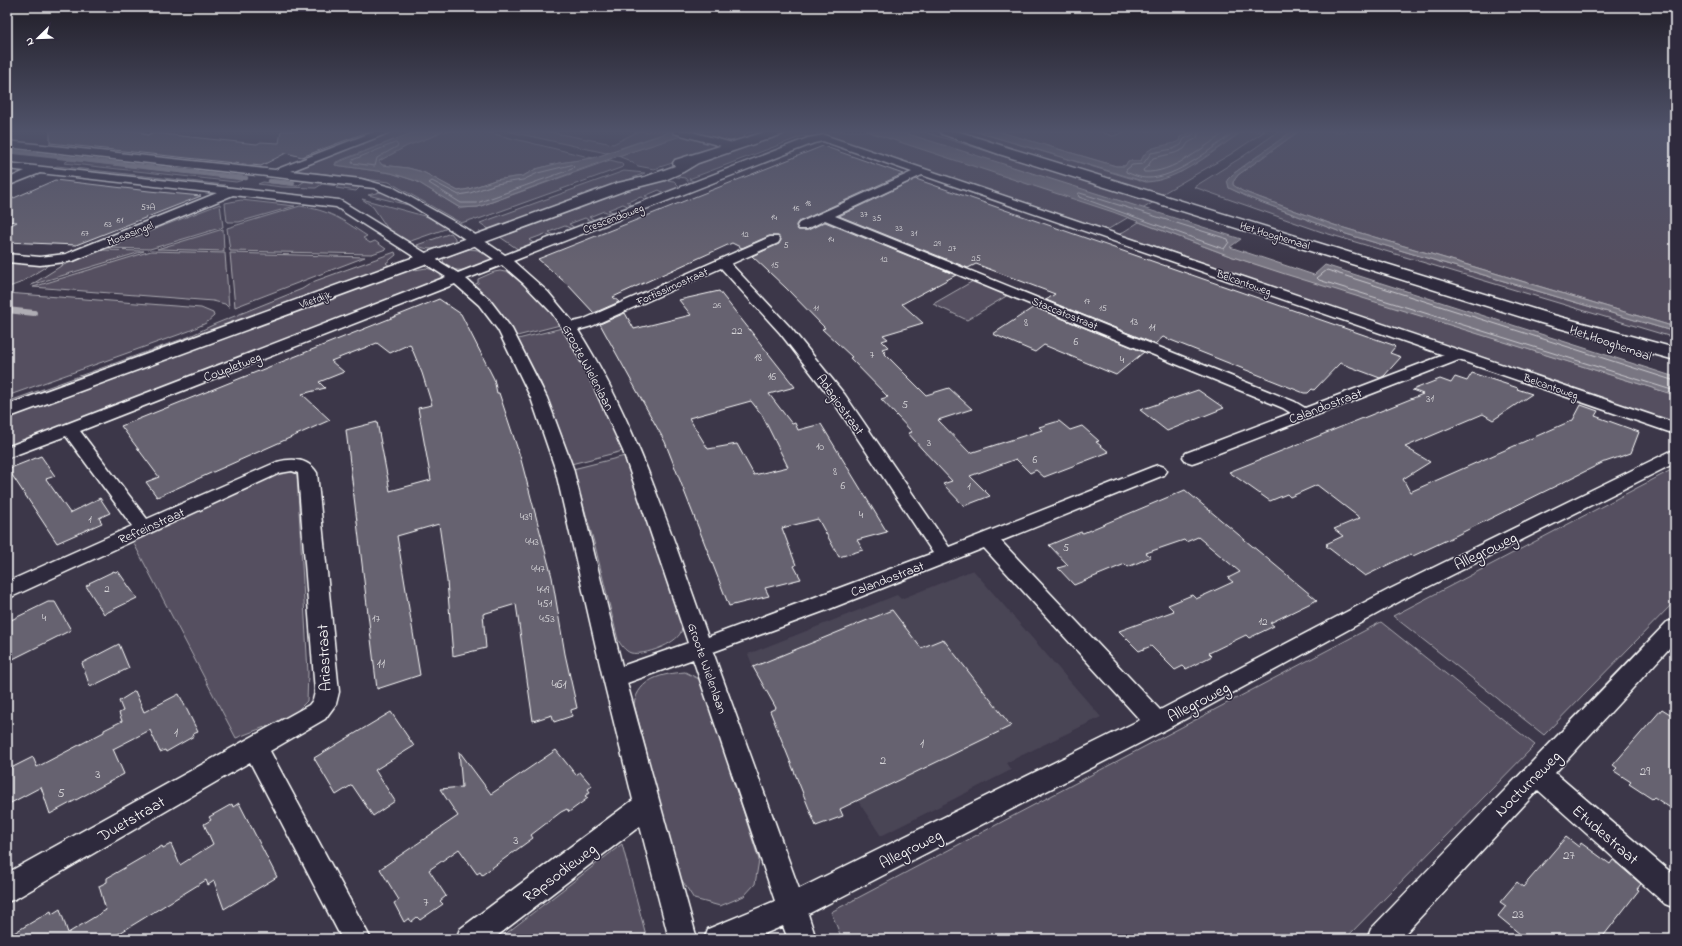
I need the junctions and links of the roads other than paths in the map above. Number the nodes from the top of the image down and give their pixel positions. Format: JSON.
{"nodes":[{"id":1,"x":26,"y":175,"type":"edge"},
{"id":2,"x":86,"y":175,"type":"edge"},
{"id":3,"x":271,"y":175,"type":"edge"},
{"id":4,"x":296,"y":175,"type":"edge"},
{"id":5,"x":662,"y":175,"type":"edge"},
{"id":6,"x":722,"y":175,"type":"edge"},
{"id":7,"x":914,"y":175,"type":"edge"},
{"id":8,"x":935,"y":175,"type":"edge"},
{"id":9,"x":1082,"y":175,"type":"edge"},
{"id":10,"x":7,"y":183,"type":"edge"},
{"id":11,"x":234,"y":191,"type":"junction"},
{"id":12,"x":825,"y":216,"type":"junction"},
{"id":13,"x":804,"y":226,"type":"dead end"},
{"id":14,"x":475,"y":240,"type":"junction"},
{"id":15,"x":774,"y":240,"type":"dead end"},
{"id":16,"x":7,"y":258,"type":"edge"},
{"id":17,"x":426,"y":259,"type":"junction"},
{"id":18,"x":505,"y":260,"type":"junction"},
{"id":19,"x":723,"y":263,"type":"junction"},
{"id":20,"x":458,"y":279,"type":"junction"},
{"id":21,"x":1547,"y":319,"type":"junction"},
{"id":22,"x":570,"y":327,"type":"junction"},
{"id":23,"x":1675,"y":354,"type":"edge"},
{"id":24,"x":1458,"y":355,"type":"junction"},
{"id":25,"x":1675,"y":363,"type":"edge"},
{"id":26,"x":7,"y":412,"type":"edge"},
{"id":27,"x":1303,"y":414,"type":"junction"},
{"id":28,"x":70,"y":429,"type":"junction"},
{"id":29,"x":1675,"y":429,"type":"edge"},
{"id":30,"x":7,"y":453,"type":"edge"},
{"id":31,"x":1675,"y":456,"type":"edge"},
{"id":32,"x":1192,"y":457,"type":"dead end"},
{"id":33,"x":296,"y":465,"type":"joint"},
{"id":34,"x":1158,"y":471,"type":"dead end"},
{"id":35,"x":143,"y":528,"type":"junction"},
{"id":36,"x":987,"y":539,"type":"junction"},
{"id":37,"x":945,"y":556,"type":"junction"},
{"id":38,"x":7,"y":591,"type":"edge"},
{"id":39,"x":1675,"y":628,"type":"edge"},
{"id":40,"x":701,"y":648,"type":"junction"},
{"id":41,"x":614,"y":678,"type":"junction"},
{"id":42,"x":1157,"y":723,"type":"junction"},
{"id":43,"x":255,"y":748,"type":"junction"},
{"id":44,"x":1538,"y":774,"type":"junction"},
{"id":45,"x":647,"y":804,"type":"junction"},
{"id":46,"x":7,"y":888,"type":"edge"},
{"id":47,"x":1675,"y":894,"type":"edge"},
{"id":48,"x":791,"y":908,"type":"junction"},
{"id":49,"x":357,"y":939,"type":"edge"},
{"id":50,"x":470,"y":939,"type":"edge"},
{"id":51,"x":683,"y":939,"type":"edge"},
{"id":52,"x":718,"y":939,"type":"edge"},
{"id":53,"x":802,"y":939,"type":"edge"},
{"id":54,"x":1381,"y":939,"type":"edge"}],
"edges":[{"from":1,"to":10,"type":"street"},
{"from":2,"to":11,"type":"street"},
{"from":3,"to":11,"type":"street","name":"Mosasingel"},
{"from":4,"to":14,"type":"street","name":"Groote Wielenlaan"},
{"from":5,"to":14,"type":"street","name":"Vlietdijk"},
{"from":6,"to":18,"type":"street","name":"Crescendoweg"},
{"from":7,"to":12,"type":"street"},
{"from":8,"to":24,"type":"street","name":"Belcantoweg"},
{"from":9,"to":21,"type":"street","name":"Het Hooghemaal"},
{"from":11,"to":16,"type":"street","name":"Mosasingel"},
{"from":11,"to":17,"type":"street"},
{"from":12,"to":13,"type":"street"},
{"from":12,"to":27,"type":"street","name":"Staccatostraat"},
{"from":14,"to":17,"type":"street","name":"Vlietdijk"},
{"from":14,"to":18,"type":"street","name":"Groote Wielenlaan"},
{"from":15,"to":19,"type":"street","name":"Fortissimostraat"},
{"from":17,"to":20,"type":"street"},
{"from":17,"to":26,"type":"street","name":"Vlietdijk"},
{"from":18,"to":20,"type":"street","name":"Crescendoweg"},
{"from":18,"to":22,"type":"street","name":"Groote Wielenlaan"},
{"from":19,"to":22,"type":"street","name":"Fortissimostraat"},
{"from":19,"to":37,"type":"street","name":"Adagiostraat"},
{"from":20,"to":28,"type":"street","name":"Coupletweg"},
{"from":20,"to":41,"type":"street"},
{"from":21,"to":23,"type":"street","name":"Het Hooghemaal"},
{"from":21,"to":25,"type":"street","name":"Het Hooghemaal"},
{"from":22,"to":40,"type":"street","name":"Groote Wielenlaan"},
{"from":24,"to":27,"type":"street","name":"Calandostraat"},
{"from":24,"to":29,"type":"street","name":"Belcantoweg"},
{"from":27,"to":32,"type":"street","name":"Calandostraat"},
{"from":28,"to":30,"type":"street","name":"Coupletweg"},
{"from":28,"to":35,"type":"street"},
{"from":31,"to":42,"type":"street","name":"Allegroweg"},
{"from":33,"to":35,"type":"street","name":"Refreinstraat"},
{"from":33,"to":43,"type":"street","name":"Ariastraat"},
{"from":34,"to":36,"type":"street","name":"Calandostraat"},
{"from":35,"to":38,"type":"street","name":"Refreinstraat"},
{"from":36,"to":37,"type":"street","name":"Calandostraat"},
{"from":36,"to":42,"type":"street"},
{"from":37,"to":40,"type":"street","name":"Calandostraat"},
{"from":39,"to":44,"type":"street","name":"Nocturneweg"},
{"from":40,"to":41,"type":"street","name":"Calandostraat"},
{"from":40,"to":48,"type":"street","name":"Groote Wielenlaan"},
{"from":41,"to":45,"type":"street"},
{"from":42,"to":48,"type":"street","name":"Allegroweg"},
{"from":43,"to":46,"type":"street","name":"Duetstraat"},
{"from":43,"to":49,"type":"street"},
{"from":44,"to":47,"type":"street","name":"Etudestraat"},
{"from":44,"to":54,"type":"street","name":"Nocturneweg"},
{"from":45,"to":50,"type":"street","name":"Rapsodieweg"},
{"from":45,"to":51,"type":"street"},
{"from":48,"to":52,"type":"street","name":"Allegroweg"},
{"from":48,"to":53,"type":"street","name":"Groote Wielenlaan"}]}
